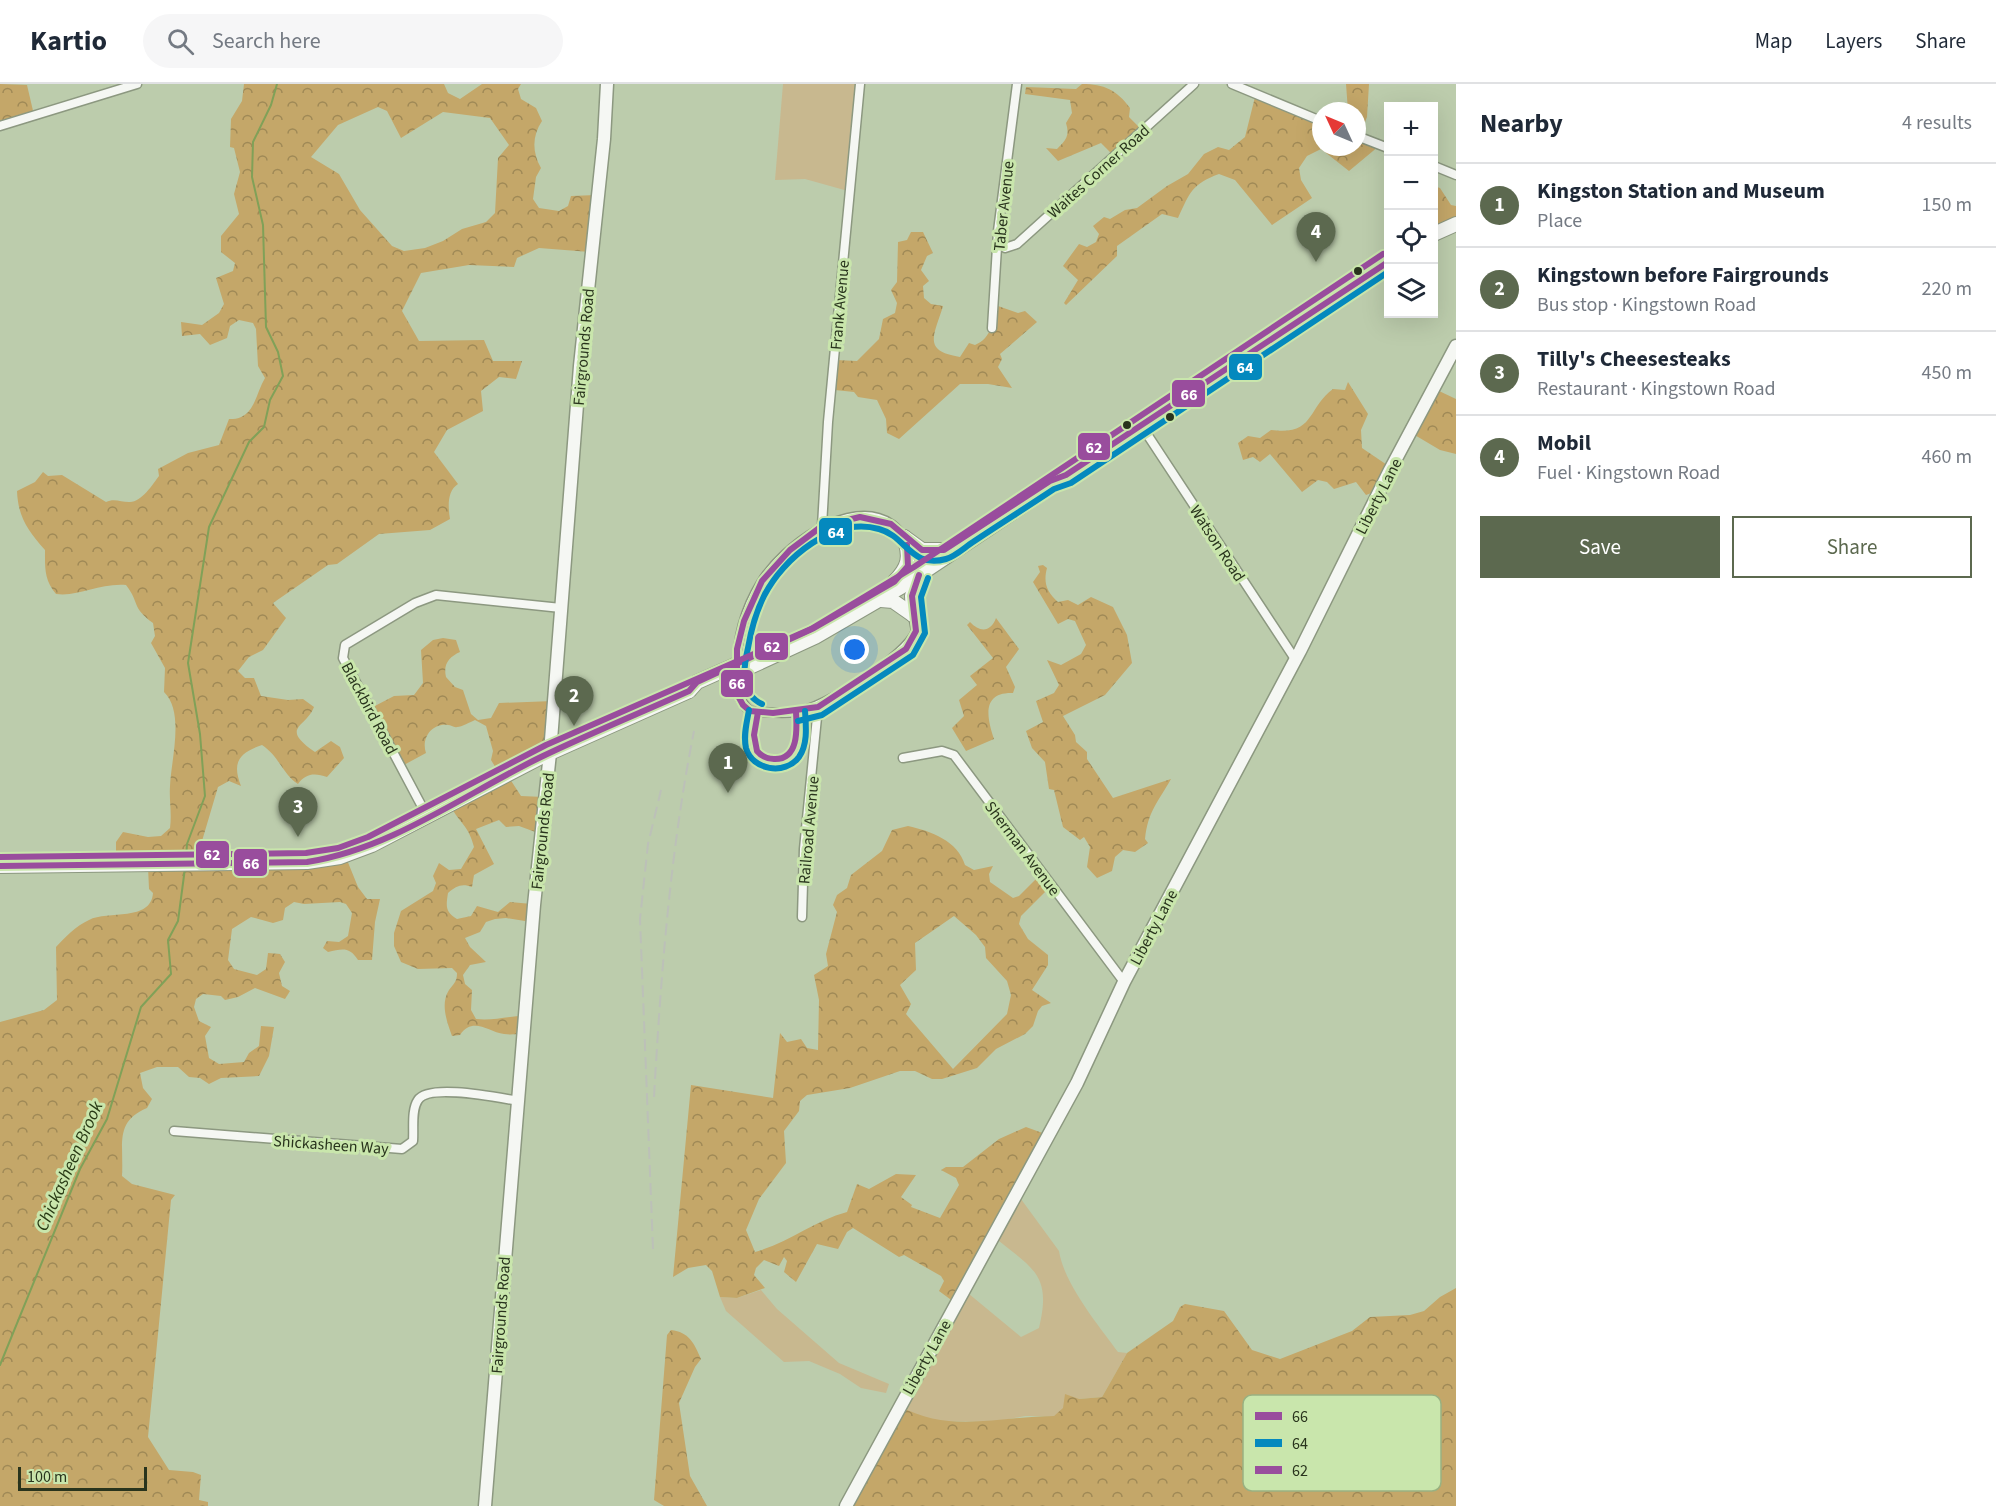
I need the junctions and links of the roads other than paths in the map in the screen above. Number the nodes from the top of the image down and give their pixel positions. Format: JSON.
{"nodes":[{"id":1,"x":137,"y":84,"type":"edge"},
{"id":2,"x":607,"y":84,"type":"edge"},
{"id":3,"x":860,"y":84,"type":"edge"},
{"id":4,"x":1017,"y":84,"type":"edge"},
{"id":5,"x":1194,"y":84,"type":"edge"},
{"id":6,"x":1232,"y":84,"type":"edge"},
{"id":7,"x":1312,"y":117,"type":"edge"},
{"id":8,"x":0,"y":126,"type":"edge"},
{"id":9,"x":1366,"y":139,"type":"edge"},
{"id":10,"x":1384,"y":146,"type":"edge"},
{"id":11,"x":1438,"y":168,"type":"edge"},
{"id":12,"x":1456,"y":175,"type":"edge"},
{"id":13,"x":1456,"y":224,"type":"edge"},
{"id":14,"x":1438,"y":232,"type":"edge"},
{"id":15,"x":999,"y":244,"type":"junction"},
{"id":16,"x":1386,"y":264,"type":"edge"},
{"id":17,"x":992,"y":328,"type":"dead end"},
{"id":18,"x":1456,"y":346,"type":"edge"},
{"id":19,"x":1141,"y":425,"type":"junction"},
{"id":20,"x":1066,"y":475,"type":"junction"},
{"id":21,"x":822,"y":526,"type":"junction"},
{"id":22,"x":904,"y":537,"type":"junction"},
{"id":23,"x":944,"y":550,"type":"junction"},
{"id":24,"x":920,"y":575,"type":"junction"},
{"id":25,"x":894,"y":582,"type":"junction"},
{"id":26,"x":881,"y":600,"type":"junction"},
{"id":27,"x":561,"y":608,"type":"junction"},
{"id":28,"x":913,"y":615,"type":"junction"},
{"id":29,"x":1295,"y":659,"type":"junction"},
{"id":30,"x":741,"y":666,"type":"junction"},
{"id":31,"x":818,"y":706,"type":"junction"},
{"id":32,"x":550,"y":753,"type":"junction"},
{"id":33,"x":903,"y":758,"type":"dead end"},
{"id":34,"x":427,"y":816,"type":"junction"},
{"id":35,"x":0,"y":866,"type":"edge"},
{"id":36,"x":802,"y":917,"type":"dead end"},
{"id":37,"x":1124,"y":982,"type":"junction"},
{"id":38,"x":519,"y":1101,"type":"junction"},
{"id":39,"x":174,"y":1131,"type":"dead end"},
{"id":40,"x":485,"y":1506,"type":"edge"},
{"id":41,"x":846,"y":1506,"type":"edge"}],
"edges":[{"from":1,"to":8,"type":"street"},
{"from":2,"to":27,"type":"street","name":"Fairgrounds Road"},
{"from":3,"to":21,"type":"street","name":"Frank Avenue"},
{"from":4,"to":15,"type":"street","name":"Taber Avenue"},
{"from":5,"to":15,"type":"street","name":"Waites Corner Road"},
{"from":6,"to":7,"type":"street"},
{"from":9,"to":10,"type":"street"},
{"from":11,"to":12,"type":"street"},
{"from":13,"to":14,"type":"main road"},
{"from":15,"to":17,"type":"street","name":"Taber Avenue"},
{"from":16,"to":19,"type":"main road"},
{"from":18,"to":29,"type":"street","name":"Liberty Lane"},
{"from":19,"to":20,"type":"main road"},
{"from":19,"to":29,"type":"street","name":"Watson Road"},
{"from":20,"to":23,"type":"main road"},
{"from":20,"to":24,"type":"main road"},
{"from":21,"to":22,"type":"street"},
{"from":21,"to":31,"type":"street"},
{"from":22,"to":23,"type":"main road"},
{"from":22,"to":25,"type":"main road"},
{"from":23,"to":25,"type":"main road"},
{"from":24,"to":26,"type":"main road"},
{"from":24,"to":28,"type":"main road"},
{"from":25,"to":30,"type":"main road"},
{"from":26,"to":28,"type":"main road"},
{"from":26,"to":30,"type":"main road"},
{"from":27,"to":32,"type":"street","name":"Fairgrounds Road"},
{"from":27,"to":34,"type":"street","name":"Blackbird Road"},
{"from":28,"to":31,"type":"street"},
{"from":29,"to":37,"type":"street","name":"Liberty Lane"},
{"from":30,"to":32,"type":"main road"},
{"from":31,"to":36,"type":"street","name":"Railroad Avenue"},
{"from":32,"to":34,"type":"main road"},
{"from":32,"to":38,"type":"street","name":"Fairgrounds Road"},
{"from":33,"to":37,"type":"street","name":"Sherman Avenue"},
{"from":34,"to":35,"type":"main road"},
{"from":37,"to":41,"type":"street","name":"Liberty Lane"},
{"from":38,"to":39,"type":"street","name":"Shickasheen Way"},
{"from":38,"to":40,"type":"street","name":"Fairgrounds Road"}]}
